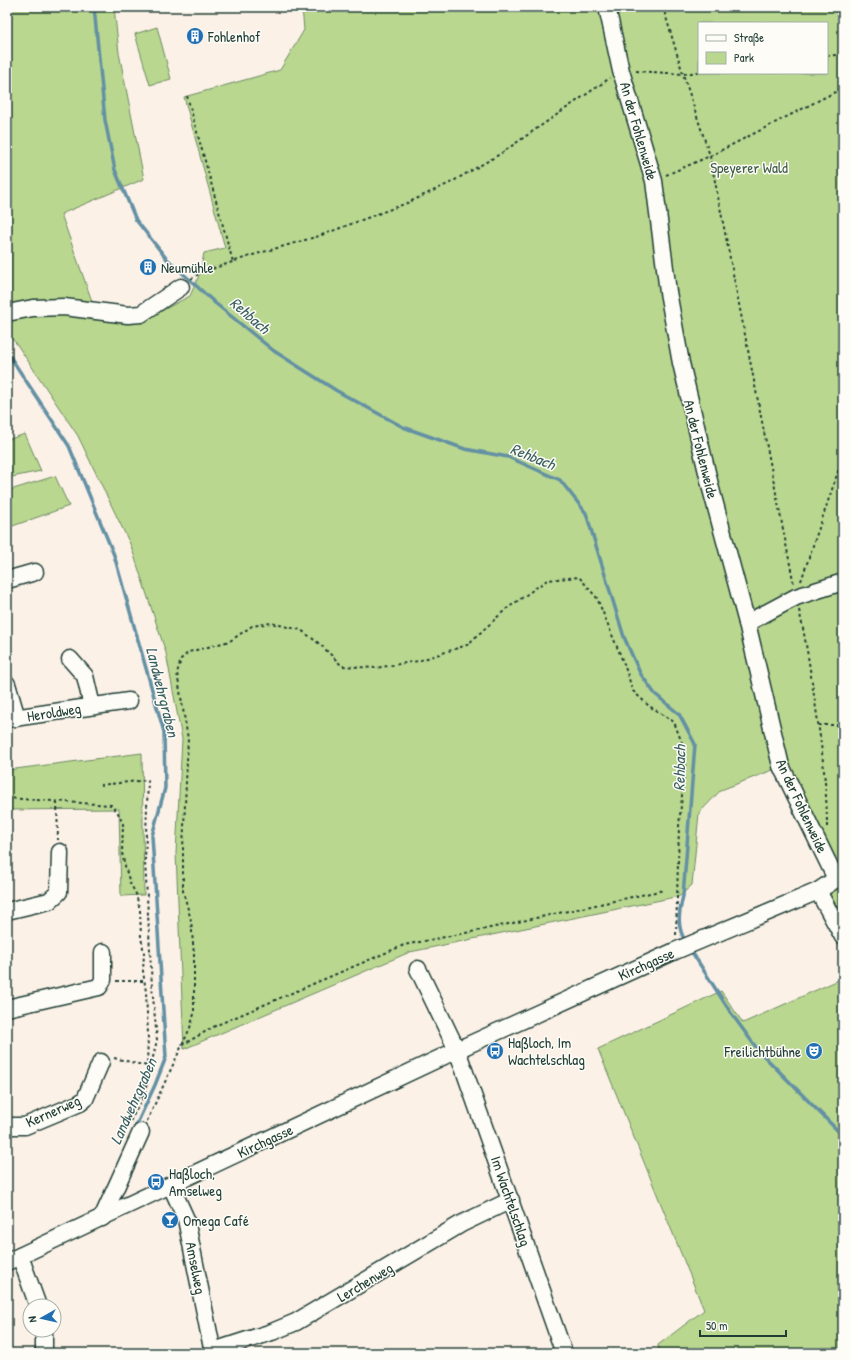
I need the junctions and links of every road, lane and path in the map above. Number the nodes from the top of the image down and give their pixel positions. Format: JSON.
{"nodes":[{"id":1,"x":607,"y":7,"type":"edge"},
{"id":2,"x":663,"y":7,"type":"edge"},
{"id":3,"x":843,"y":54,"type":"edge"},
{"id":4,"x":828,"y":56,"type":"edge"},
{"id":5,"x":621,"y":70,"type":"junction"},
{"id":6,"x":698,"y":72,"type":"edge"},
{"id":7,"x":683,"y":74,"type":"junction"},
{"id":8,"x":843,"y":88,"type":"edge"},
{"id":9,"x":187,"y":96,"type":"dead end"},
{"id":10,"x":710,"y":156,"type":"junction"},
{"id":11,"x":654,"y":180,"type":"junction"},
{"id":12,"x":233,"y":262,"type":"junction"},
{"id":13,"x":200,"y":273,"type":"dead end"},
{"id":14,"x":181,"y":287,"type":"dead end"},
{"id":15,"x":7,"y":313,"type":"edge"},
{"id":16,"x":843,"y":458,"type":"edge"},
{"id":17,"x":35,"y":572,"type":"dead end"},
{"id":18,"x":7,"y":580,"type":"edge"},
{"id":19,"x":843,"y":582,"type":"edge"},
{"id":20,"x":796,"y":597,"type":"junction"},
{"id":21,"x":747,"y":623,"type":"junction"},
{"id":22,"x":70,"y":660,"type":"dead end"},
{"id":23,"x":7,"y":684,"type":"edge"},
{"id":24,"x":130,"y":701,"type":"dead end"},
{"id":25,"x":92,"y":706,"type":"junction"},
{"id":26,"x":12,"y":719,"type":"edge"},
{"id":27,"x":818,"y":725,"type":"junction"},
{"id":28,"x":843,"y":725,"type":"edge"},
{"id":29,"x":100,"y":785,"type":"dead end"},
{"id":30,"x":7,"y":798,"type":"edge"},
{"id":31,"x":57,"y":802,"type":"junction"},
{"id":32,"x":827,"y":830,"type":"dead end"},
{"id":33,"x":60,"y":852,"type":"joint"},
{"id":34,"x":839,"y":878,"type":"edge"},
{"id":35,"x":664,"y":890,"type":"dead end"},
{"id":36,"x":818,"y":891,"type":"junction"},
{"id":37,"x":7,"y":911,"type":"edge"},
{"id":38,"x":843,"y":936,"type":"edge"},
{"id":39,"x":675,"y":951,"type":"junction"},
{"id":40,"x":103,"y":952,"type":"dead end"},
{"id":41,"x":418,"y":970,"type":"dead end"},
{"id":42,"x":103,"y":980,"type":"junction"},
{"id":43,"x":144,"y":981,"type":"junction"},
{"id":44,"x":7,"y":1008,"type":"edge"},
{"id":45,"x":181,"y":1045,"type":"junction"},
{"id":46,"x":457,"y":1050,"type":"junction"},
{"id":47,"x":101,"y":1062,"type":"joint"},
{"id":48,"x":147,"y":1066,"type":"junction"},
{"id":49,"x":144,"y":1096,"type":"junction"},
{"id":50,"x":7,"y":1126,"type":"edge"},
{"id":51,"x":134,"y":1129,"type":"junction"},
{"id":52,"x":171,"y":1186,"type":"junction"},
{"id":53,"x":511,"y":1200,"type":"junction"},
{"id":54,"x":102,"y":1218,"type":"junction"},
{"id":55,"x":13,"y":1260,"type":"edge"},
{"id":56,"x":34,"y":1298,"type":"edge"},
{"id":57,"x":44,"y":1338,"type":"edge"},
{"id":58,"x":213,"y":1352,"type":"edge"},
{"id":59,"x":44,"y":1353,"type":"edge"},
{"id":60,"x":564,"y":1353,"type":"edge"}],
"edges":[{"from":1,"to":5,"type":"street","name":"An der Fohlenweide"},
{"from":2,"to":7,"type":"path"},
{"from":3,"to":4,"type":"path"},
{"from":5,"to":7,"type":"path"},
{"from":5,"to":11,"type":"street","name":"An der Fohlenweide"},
{"from":5,"to":12,"type":"path"},
{"from":6,"to":7,"type":"path"},
{"from":7,"to":10,"type":"path"},
{"from":8,"to":10,"type":"path"},
{"from":9,"to":12,"type":"path"},
{"from":10,"to":11,"type":"path"},
{"from":10,"to":20,"type":"path"},
{"from":11,"to":21,"type":"street","name":"An der Fohlenweide"},
{"from":12,"to":13,"type":"path"},
{"from":14,"to":15,"type":"street"},
{"from":16,"to":20,"type":"path"},
{"from":17,"to":18,"type":"street"},
{"from":19,"to":20,"type":"street"},
{"from":20,"to":21,"type":"street"},
{"from":20,"to":27,"type":"path"},
{"from":21,"to":34,"type":"street","name":"An der Fohlenweide"},
{"from":22,"to":25,"type":"street","name":"Heroldweg"},
{"from":23,"to":26,"type":"street","name":"Heroldweg"},
{"from":24,"to":25,"type":"street","name":"Heroldweg"},
{"from":25,"to":26,"type":"street","name":"Heroldweg"},
{"from":27,"to":28,"type":"path"},
{"from":27,"to":32,"type":"path"},
{"from":29,"to":49,"type":"path"},
{"from":30,"to":31,"type":"path"},
{"from":31,"to":33,"type":"path"},
{"from":31,"to":43,"type":"path"},
{"from":33,"to":37,"type":"street"},
{"from":34,"to":36,"type":"street","name":"Kirchgasse"},
{"from":35,"to":45,"type":"path"},
{"from":36,"to":38,"type":"street"},
{"from":36,"to":39,"type":"street","name":"Kirchgasse"},
{"from":39,"to":45,"type":"path"},
{"from":39,"to":46,"type":"street","name":"Kirchgasse"},
{"from":40,"to":42,"type":"street"},
{"from":41,"to":46,"type":"street"},
{"from":42,"to":43,"type":"path"},
{"from":42,"to":44,"type":"street"},
{"from":43,"to":48,"type":"path"},
{"from":45,"to":51,"type":"path"},
{"from":46,"to":52,"type":"street","name":"Kirchgasse"},
{"from":46,"to":53,"type":"street","name":"Im Wachtelschlag"},
{"from":47,"to":48,"type":"path"},
{"from":47,"to":50,"type":"street","name":"Kernerweg"},
{"from":48,"to":49,"type":"path"},
{"from":49,"to":51,"type":"path"},
{"from":51,"to":54,"type":"street"},
{"from":52,"to":54,"type":"street","name":"Kirchgasse"},
{"from":52,"to":58,"type":"street","name":"Amselweg"},
{"from":53,"to":58,"type":"street","name":"Lerchenweg"},
{"from":53,"to":60,"type":"street","name":"Im Wachtelschlag"},
{"from":54,"to":55,"type":"street","name":"Kirchgasse"},
{"from":55,"to":56,"type":"street"},
{"from":57,"to":59,"type":"street"}]}
